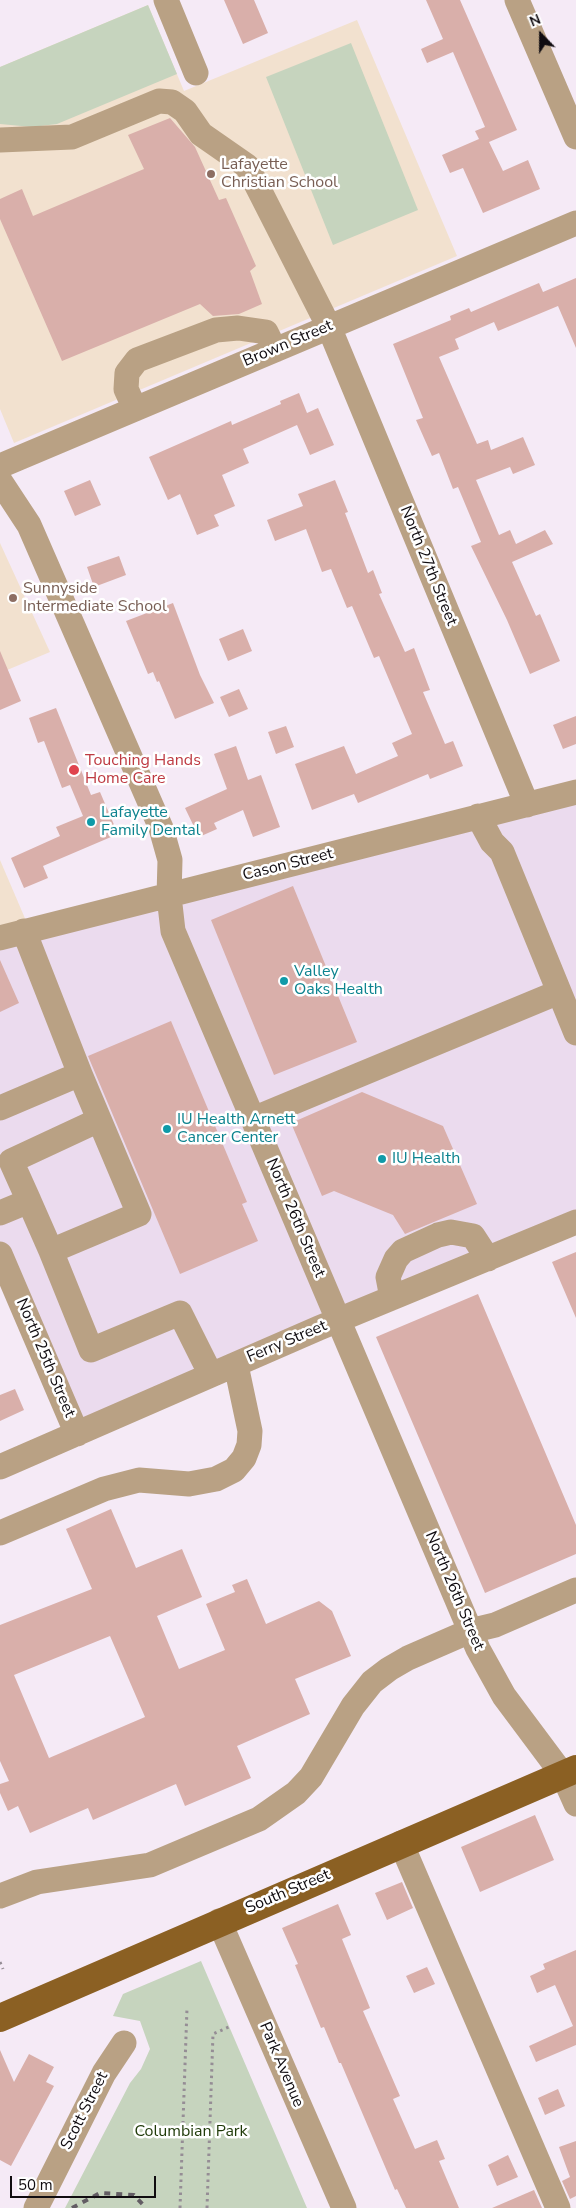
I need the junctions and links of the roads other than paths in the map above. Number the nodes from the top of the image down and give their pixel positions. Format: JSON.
{"nodes":[{"id":1,"x":166,"y":0,"type":"edge"},
{"id":2,"x":517,"y":0,"type":"edge"},
{"id":3,"x":196,"y":73,"type":"dead end"},
{"id":4,"x":576,"y":137,"type":"edge"},
{"id":5,"x":0,"y":140,"type":"edge"},
{"id":6,"x":576,"y":223,"type":"edge"},
{"id":7,"x":329,"y":327,"type":"junction"},
{"id":8,"x":275,"y":350,"type":"junction"},
{"id":9,"x":134,"y":410,"type":"junction"},
{"id":10,"x":0,"y":466,"type":"edge"},
{"id":11,"x":0,"y":481,"type":"edge"},
{"id":12,"x":576,"y":792,"type":"edge"},
{"id":13,"x":527,"y":805,"type":"junction"},
{"id":14,"x":478,"y":816,"type":"junction"},
{"id":15,"x":169,"y":896,"type":"junction"},
{"id":16,"x":24,"y":931,"type":"junction"},
{"id":17,"x":0,"y":938,"type":"edge"},
{"id":18,"x":559,"y":992,"type":"junction"},
{"id":19,"x":576,"y":1032,"type":"edge"},
{"id":20,"x":80,"y":1074,"type":"junction"},
{"id":21,"x":0,"y":1108,"type":"edge"},
{"id":22,"x":253,"y":1119,"type":"junction"},
{"id":23,"x":99,"y":1120,"type":"junction"},
{"id":24,"x":29,"y":1201,"type":"junction"},
{"id":25,"x":0,"y":1213,"type":"edge"},
{"id":26,"x":576,"y":1222,"type":"edge"},
{"id":27,"x":51,"y":1251,"type":"junction"},
{"id":28,"x":0,"y":1254,"type":"edge"},
{"id":29,"x":488,"y":1259,"type":"junction"},
{"id":30,"x":392,"y":1298,"type":"junction"},
{"id":31,"x":338,"y":1320,"type":"junction"},
{"id":32,"x":236,"y":1365,"type":"junction"},
{"id":33,"x":211,"y":1375,"type":"junction"},
{"id":34,"x":77,"y":1434,"type":"junction"},
{"id":35,"x":0,"y":1467,"type":"edge"},
{"id":36,"x":0,"y":1533,"type":"edge"},
{"id":37,"x":576,"y":1590,"type":"edge"},
{"id":38,"x":470,"y":1631,"type":"junction"},
{"id":39,"x":570,"y":1772,"type":"edge"},
{"id":40,"x":576,"y":1804,"type":"edge"},
{"id":41,"x":401,"y":1843,"type":"junction"},
{"id":42,"x":0,"y":1896,"type":"edge"},
{"id":43,"x":219,"y":1921,"type":"junction"},
{"id":44,"x":0,"y":2018,"type":"edge"},
{"id":45,"x":124,"y":2043,"type":"dead end"},
{"id":46,"x":36,"y":2208,"type":"edge"},
{"id":47,"x":344,"y":2208,"type":"edge"},
{"id":48,"x":558,"y":2208,"type":"edge"}],
"edges":[{"from":1,"to":3,"type":"street"},
{"from":2,"to":4,"type":"street"},
{"from":5,"to":7,"type":"street","name":"North 27th Street"},
{"from":6,"to":7,"type":"street","name":"Brown Street"},
{"from":7,"to":8,"type":"street","name":"Brown Street"},
{"from":7,"to":13,"type":"street","name":"North 27th Street"},
{"from":8,"to":9,"type":"street","name":"Brown Street"},
{"from":8,"to":9,"type":"street"},
{"from":9,"to":10,"type":"street","name":"Brown Street"},
{"from":11,"to":15,"type":"street","name":"North 26th Street"},
{"from":12,"to":13,"type":"street","name":"Cason Street"},
{"from":13,"to":14,"type":"street","name":"Cason Street"},
{"from":14,"to":15,"type":"street","name":"Cason Street"},
{"from":14,"to":18,"type":"street"},
{"from":15,"to":16,"type":"street","name":"Cason Street"},
{"from":15,"to":22,"type":"street","name":"North 26th Street"},
{"from":16,"to":17,"type":"street","name":"Cason Street"},
{"from":16,"to":20,"type":"street"},
{"from":18,"to":19,"type":"street"},
{"from":18,"to":22,"type":"street"},
{"from":20,"to":21,"type":"street"},
{"from":20,"to":23,"type":"street"},
{"from":22,"to":31,"type":"street","name":"North 26th Street"},
{"from":23,"to":24,"type":"street"},
{"from":23,"to":27,"type":"street"},
{"from":24,"to":25,"type":"street"},
{"from":24,"to":27,"type":"street"},
{"from":26,"to":29,"type":"street","name":"Ferry Street"},
{"from":27,"to":33,"type":"street"},
{"from":28,"to":34,"type":"street","name":"North 25th Street"},
{"from":29,"to":30,"type":"street","name":"Ferry Street"},
{"from":29,"to":30,"type":"street"},
{"from":30,"to":31,"type":"street","name":"Ferry Street"},
{"from":31,"to":32,"type":"street","name":"Ferry Street"},
{"from":31,"to":38,"type":"street","name":"North 26th Street"},
{"from":32,"to":33,"type":"street","name":"Ferry Street"},
{"from":32,"to":36,"type":"street"},
{"from":33,"to":34,"type":"street","name":"Ferry Street"},
{"from":34,"to":35,"type":"street","name":"Ferry Street"},
{"from":37,"to":38,"type":"street"},
{"from":38,"to":39,"type":"street","name":"North 26th Street"},
{"from":38,"to":42,"type":"street"},
{"from":39,"to":40,"type":"street","name":"North 26th Street"},
{"from":39,"to":41,"type":"main road","name":"South Street"},
{"from":41,"to":43,"type":"main road","name":"South Street"},
{"from":41,"to":48,"type":"street"},
{"from":43,"to":44,"type":"main road","name":"South Street"},
{"from":43,"to":47,"type":"street","name":"Park Avenue"},
{"from":45,"to":46,"type":"street","name":"Scott Street"}]}
